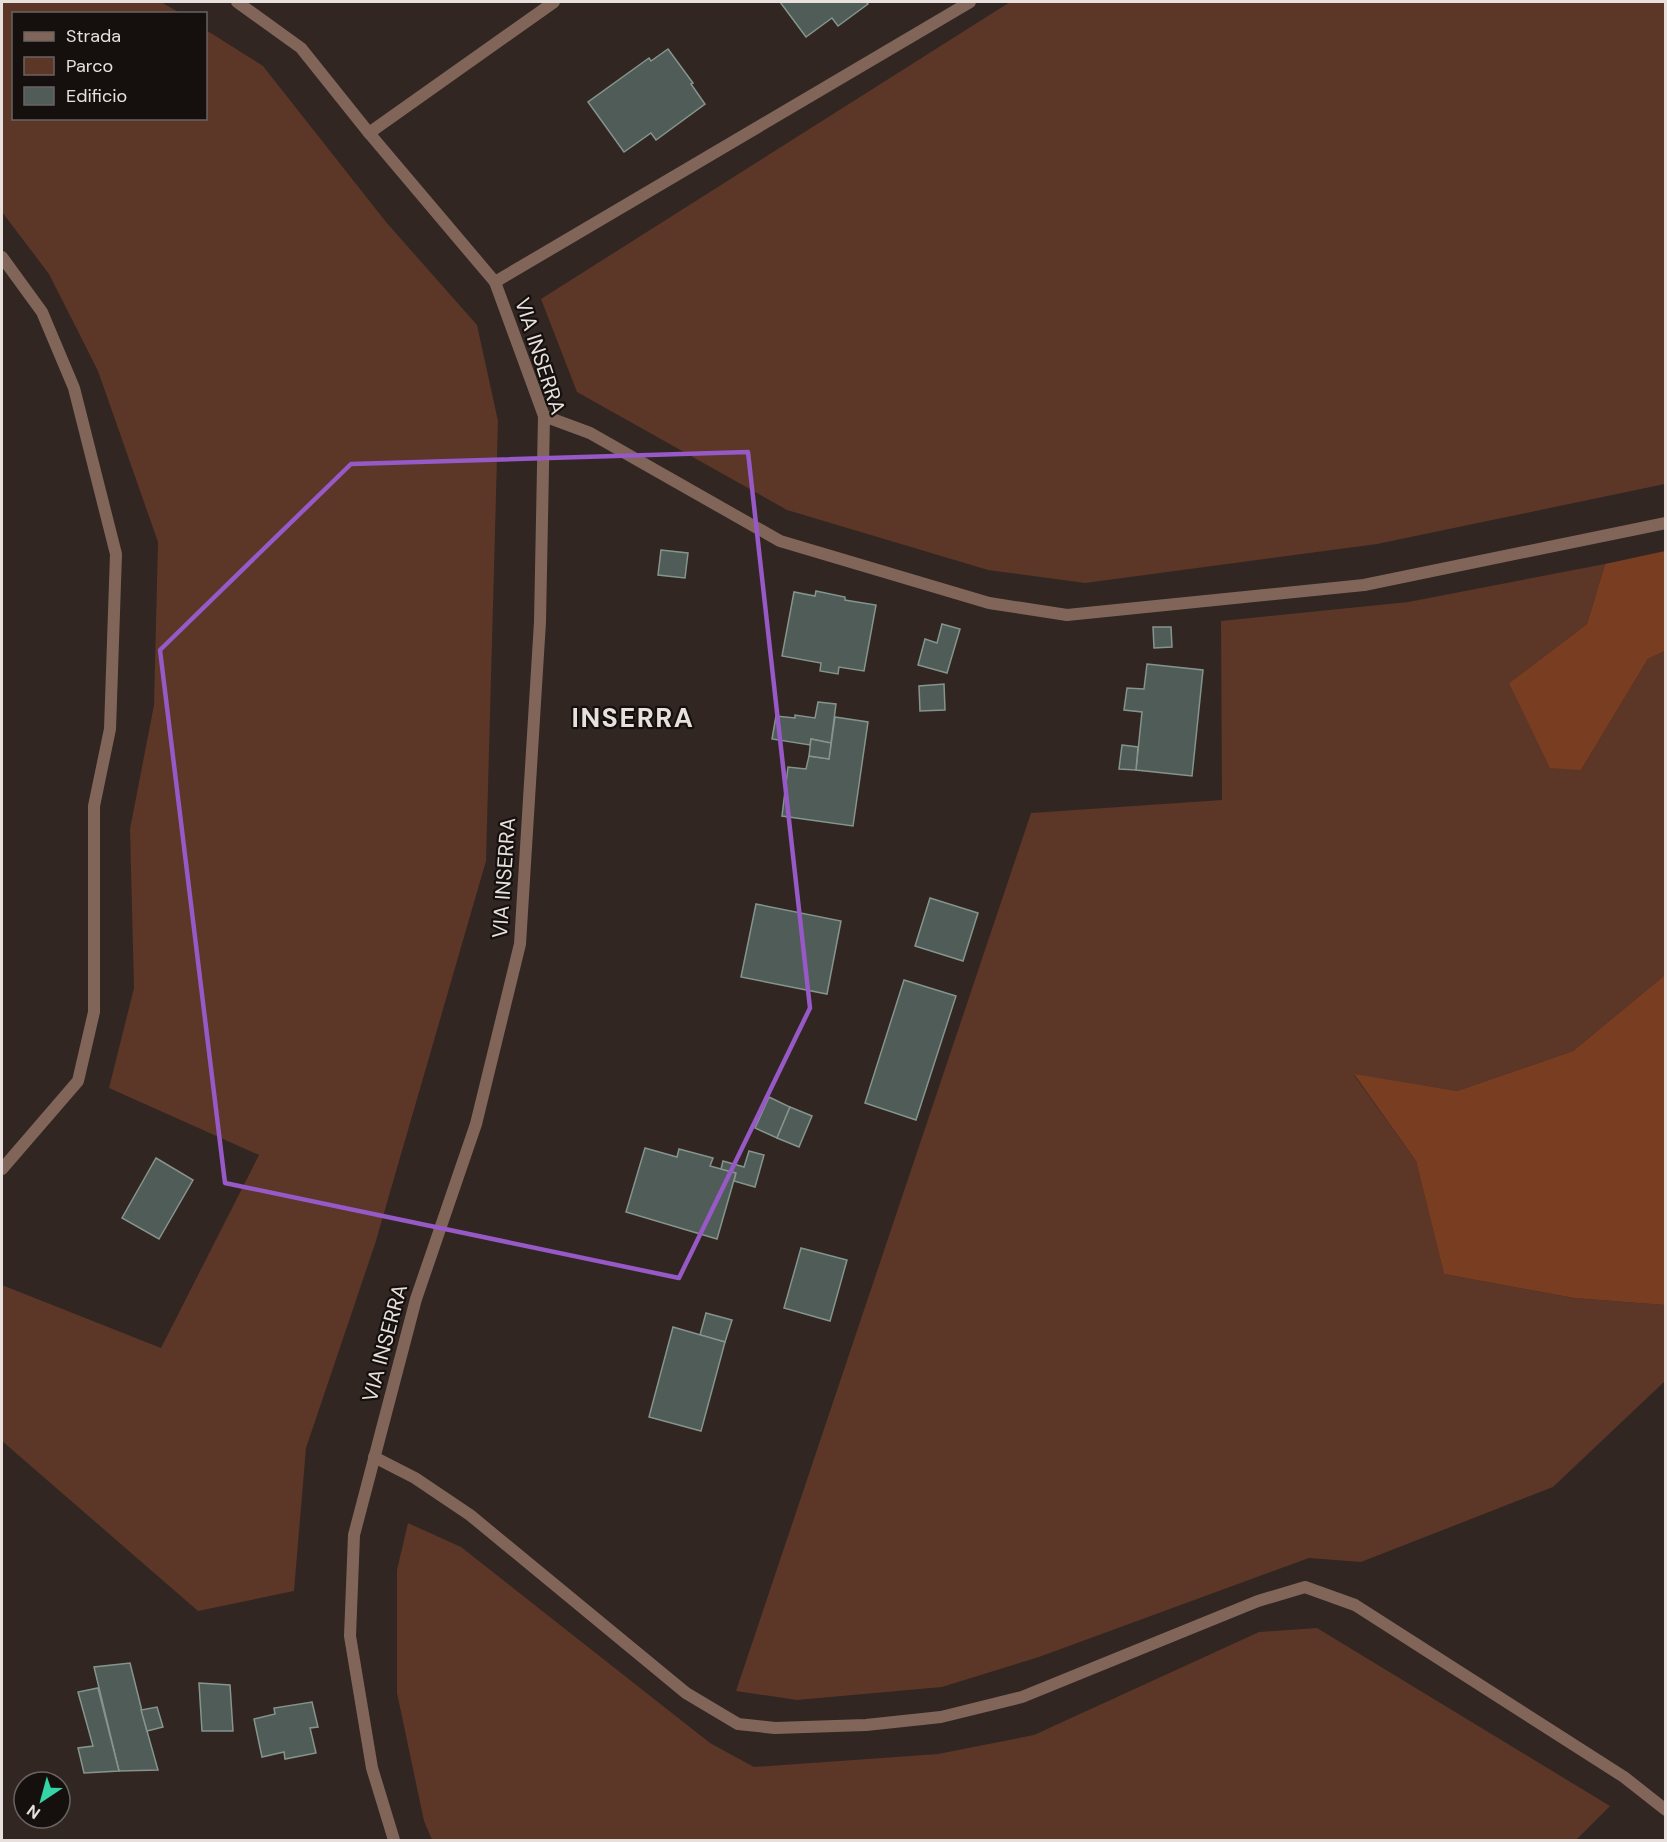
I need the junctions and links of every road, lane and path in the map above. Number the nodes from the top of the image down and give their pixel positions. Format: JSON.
{"nodes":[{"id":1,"x":237,"y":2,"type":"edge"},
{"id":2,"x":554,"y":2,"type":"edge"},
{"id":3,"x":970,"y":2,"type":"edge"},
{"id":4,"x":369,"y":133,"type":"junction"},
{"id":5,"x":2,"y":256,"type":"edge"},
{"id":6,"x":495,"y":282,"type":"junction"},
{"id":7,"x":544,"y":416,"type":"junction"},
{"id":8,"x":1665,"y":523,"type":"edge"},
{"id":9,"x":2,"y":1169,"type":"edge"},
{"id":10,"x":374,"y":1456,"type":"junction"},
{"id":11,"x":1665,"y":1810,"type":"edge"},
{"id":12,"x":394,"y":1840,"type":"edge"}],
"edges":[{"from":1,"to":4,"type":"street","name":"VIA INSERRA"},
{"from":2,"to":4,"type":"street"},
{"from":3,"to":6,"type":"street"},
{"from":4,"to":6,"type":"street","name":"VIA INSERRA"},
{"from":5,"to":9,"type":"street"},
{"from":6,"to":7,"type":"street","name":"VIA INSERRA"},
{"from":7,"to":8,"type":"street"},
{"from":7,"to":10,"type":"street","name":"VIA INSERRA"},
{"from":10,"to":11,"type":"street"},
{"from":10,"to":12,"type":"street","name":"VIA INSERRA"}]}
